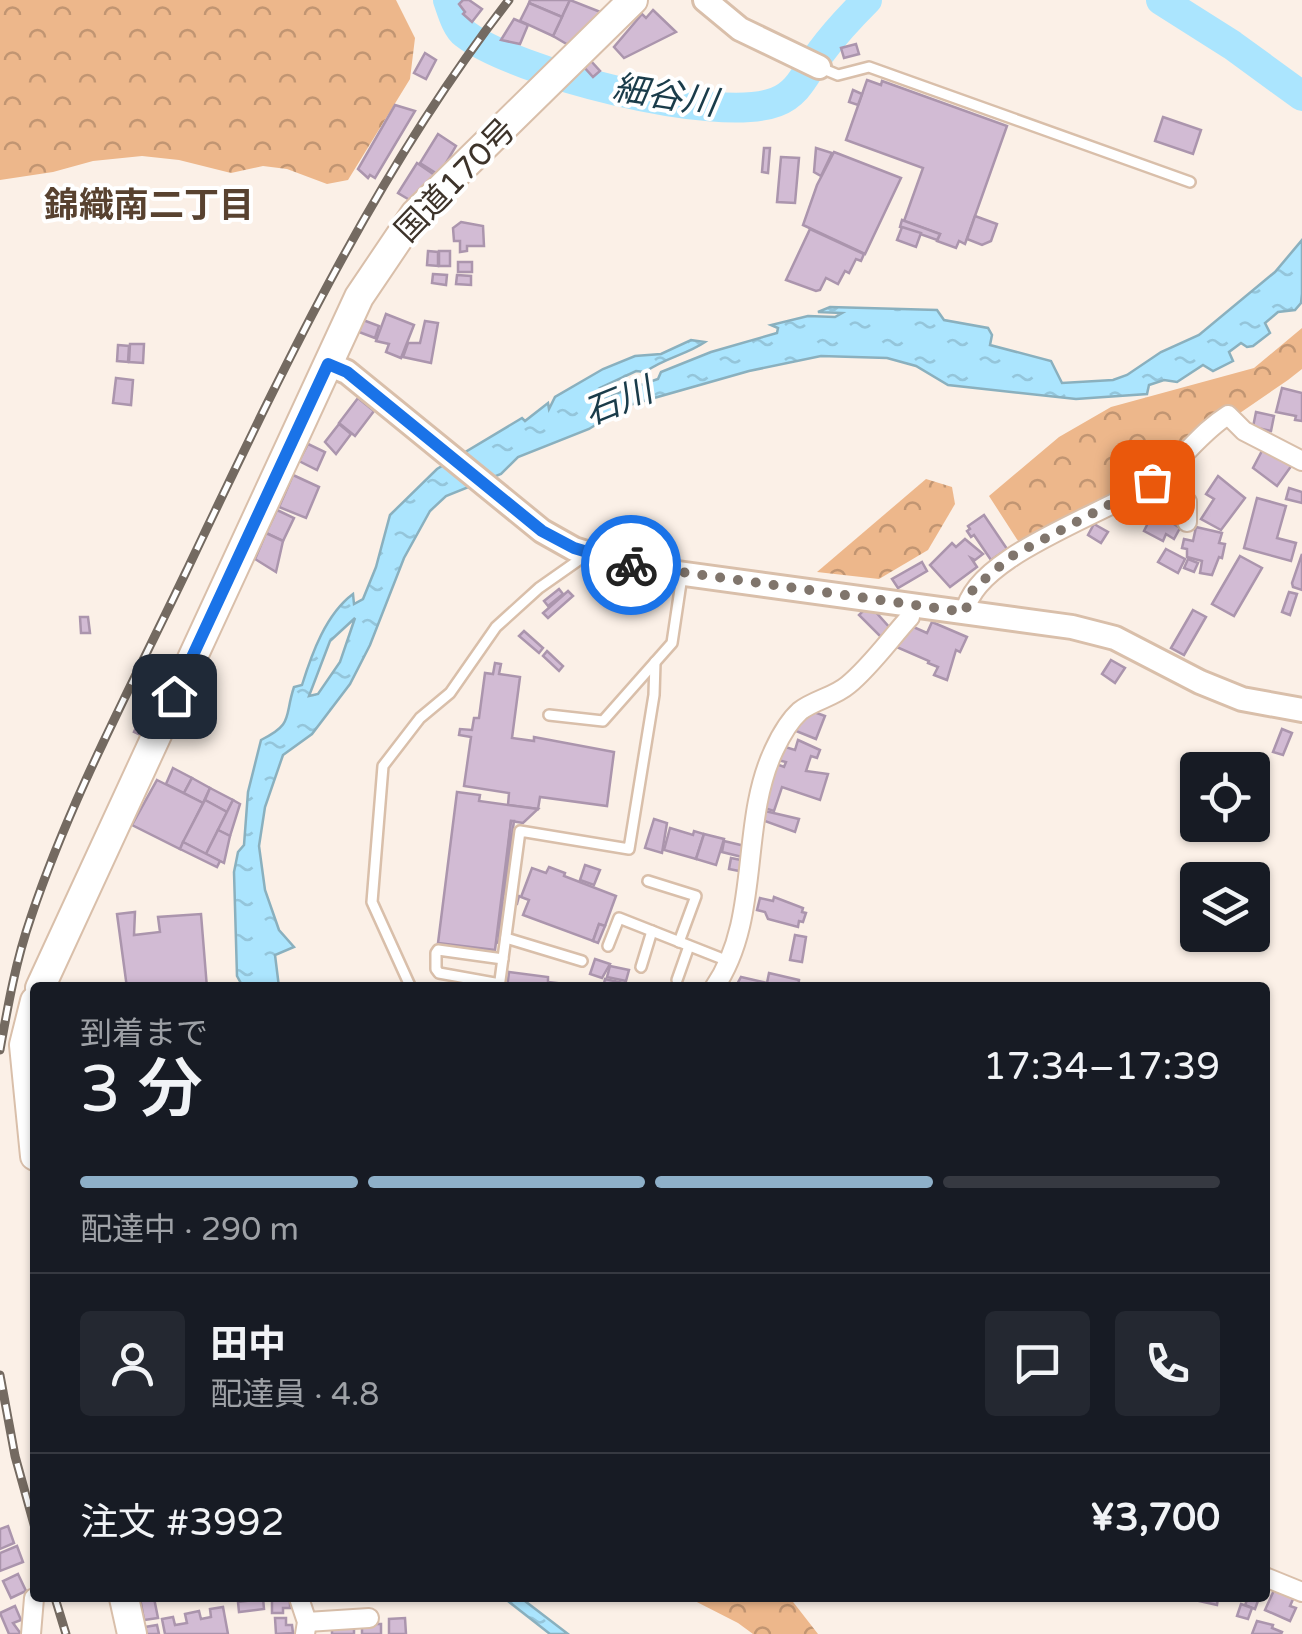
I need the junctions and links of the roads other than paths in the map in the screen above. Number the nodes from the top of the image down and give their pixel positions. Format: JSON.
{"nodes":[{"id":1,"x":633,"y":0,"type":"edge"},
{"id":2,"x":706,"y":0,"type":"edge"},
{"id":3,"x":811,"y":63,"type":"joint"},
{"id":4,"x":1190,"y":182,"type":"dead end"},
{"id":5,"x":328,"y":364,"type":"junction"},
{"id":6,"x":1302,"y":461,"type":"edge"},
{"id":7,"x":1152,"y":482,"type":"junction"},
{"id":8,"x":1187,"y":522,"type":"dead end"},
{"id":9,"x":581,"y":551,"type":"junction"},
{"id":10,"x":682,"y":573,"type":"junction"},
{"id":11,"x":912,"y":604,"type":"junction"},
{"id":12,"x":965,"y":612,"type":"junction"},
{"id":13,"x":655,"y":662,"type":"junction"},
{"id":14,"x":1302,"y":710,"type":"edge"},
{"id":15,"x":549,"y":715,"type":"dead end"},
{"id":16,"x":648,"y":881,"type":"dead end"},
{"id":17,"x":652,"y":931,"type":"junction"},
{"id":18,"x":506,"y":938,"type":"junction"},
{"id":19,"x":684,"y":944,"type":"junction"},
{"id":20,"x":608,"y":946,"type":"dead end"},
{"id":21,"x":503,"y":958,"type":"junction"},
{"id":22,"x":582,"y":961,"type":"dead end"},
{"id":23,"x":729,"y":962,"type":"junction"},
{"id":24,"x":642,"y":967,"type":"dead end"},
{"id":25,"x":677,"y":980,"type":"dead end"},
{"id":26,"x":43,"y":982,"type":"edge"},
{"id":27,"x":408,"y":982,"type":"edge"},
{"id":28,"x":481,"y":982,"type":"edge"},
{"id":29,"x":500,"y":982,"type":"edge"},
{"id":30,"x":717,"y":982,"type":"edge"},
{"id":31,"x":30,"y":1022,"type":"edge"},
{"id":32,"x":30,"y":1106,"type":"edge"},
{"id":33,"x":1270,"y":1578,"type":"edge"},
{"id":34,"x":1302,"y":1592,"type":"edge"},
{"id":35,"x":34,"y":1602,"type":"edge"},
{"id":36,"x":125,"y":1602,"type":"edge"},
{"id":37,"x":300,"y":1602,"type":"edge"},
{"id":38,"x":369,"y":1618,"type":"dead end"},
{"id":39,"x":306,"y":1628,"type":"edge"},
{"id":40,"x":31,"y":1634,"type":"edge"},
{"id":41,"x":132,"y":1634,"type":"edge"}],
"edges":[{"from":1,"to":5,"type":"highway","name":"国道170号"},
{"from":2,"to":3,"type":"street"},
{"from":3,"to":4,"type":"lane"},
{"from":5,"to":9,"type":"street"},
{"from":5,"to":26,"type":"highway","name":"国道170号"},
{"from":6,"to":7,"type":"street"},
{"from":7,"to":8,"type":"street"},
{"from":7,"to":12,"type":"street"},
{"from":9,"to":10,"type":"street"},
{"from":9,"to":27,"type":"lane"},
{"from":10,"to":11,"type":"street"},
{"from":10,"to":13,"type":"lane"},
{"from":11,"to":12,"type":"street"},
{"from":11,"to":23,"type":"street"},
{"from":12,"to":14,"type":"street"},
{"from":13,"to":15,"type":"lane"},
{"from":13,"to":18,"type":"lane"},
{"from":16,"to":19,"type":"lane"},
{"from":17,"to":19,"type":"lane"},
{"from":17,"to":20,"type":"lane"},
{"from":17,"to":24,"type":"lane"},
{"from":18,"to":21,"type":"lane"},
{"from":18,"to":22,"type":"lane"},
{"from":19,"to":23,"type":"lane"},
{"from":19,"to":25,"type":"lane"},
{"from":21,"to":28,"type":"lane"},
{"from":21,"to":29,"type":"lane"},
{"from":23,"to":30,"type":"street"},
{"from":31,"to":32,"type":"highway"},
{"from":33,"to":34,"type":"street"},
{"from":35,"to":40,"type":"street"},
{"from":36,"to":41,"type":"highway"},
{"from":37,"to":39,"type":"street"},
{"from":38,"to":39,"type":"street"}]}
